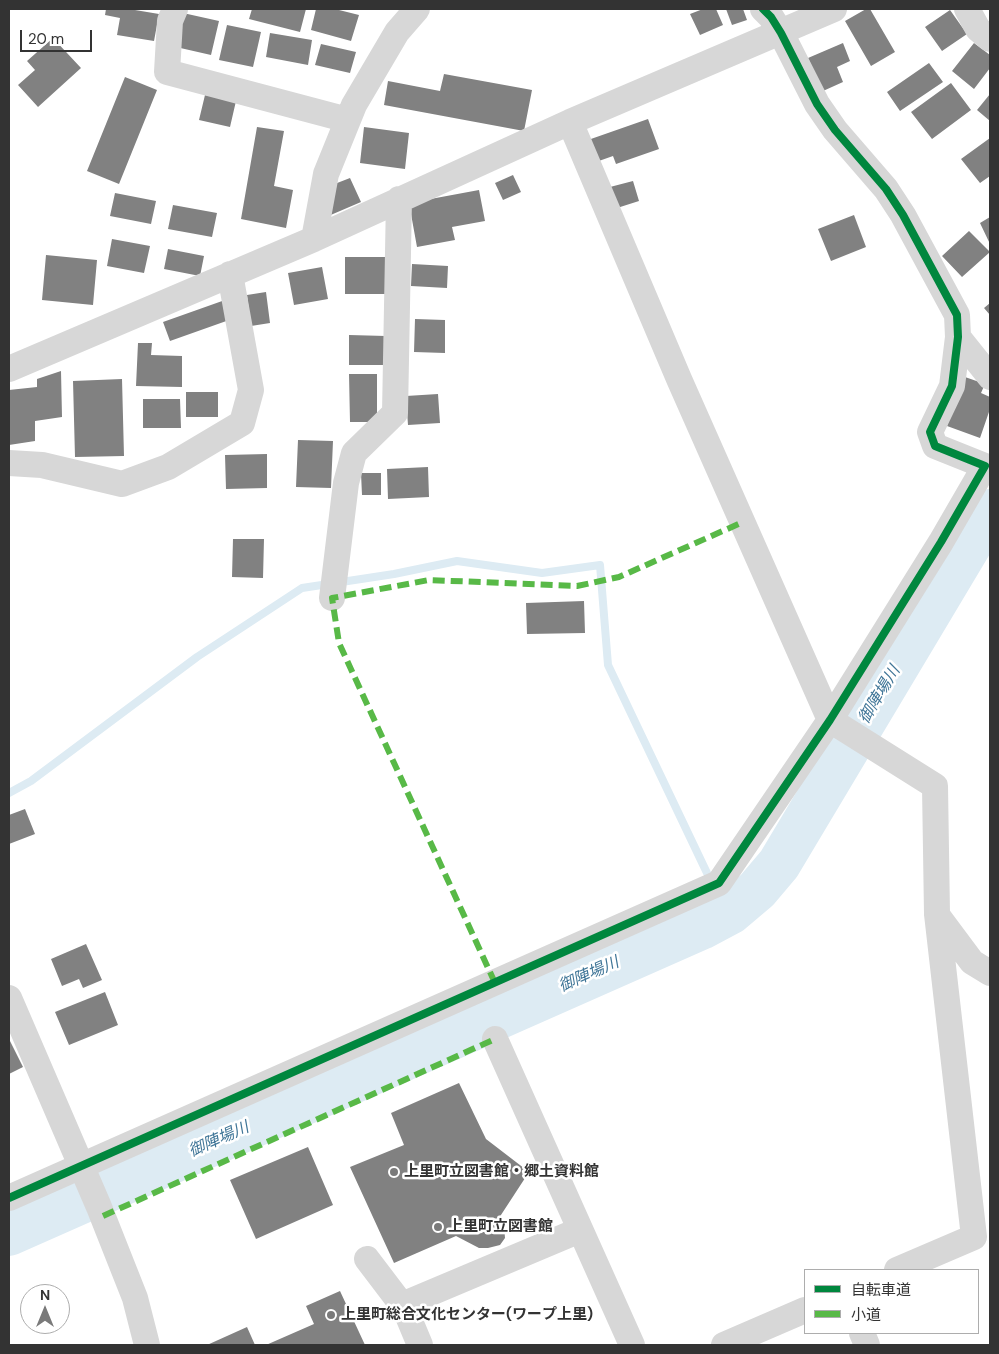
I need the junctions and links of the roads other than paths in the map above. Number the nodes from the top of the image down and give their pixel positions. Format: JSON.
{"nodes":[{"id":1,"x":175,"y":9,"type":"edge"},
{"id":2,"x":417,"y":9,"type":"edge"},
{"id":3,"x":763,"y":9,"type":"edge"},
{"id":4,"x":834,"y":9,"type":"edge"},
{"id":5,"x":967,"y":9,"type":"edge"},
{"id":6,"x":781,"y":32,"type":"junction"},
{"id":7,"x":990,"y":39,"type":"edge"},
{"id":8,"x":348,"y":120,"type":"junction"},
{"id":9,"x":570,"y":122,"type":"junction"},
{"id":10,"x":399,"y":199,"type":"junction"},
{"id":11,"x":314,"y":239,"type":"junction"},
{"id":12,"x":230,"y":274,"type":"junction"},
{"id":13,"x":958,"y":337,"type":"junction"},
{"id":14,"x":9,"y":369,"type":"edge"},
{"id":15,"x":990,"y":377,"type":"edge"},
{"id":16,"x":9,"y":463,"type":"edge"},
{"id":17,"x":332,"y":598,"type":"dead end"},
{"id":18,"x":834,"y":722,"type":"junction"},
{"id":19,"x":937,"y":914,"type":"junction"},
{"id":20,"x":990,"y":973,"type":"edge"},
{"id":21,"x":10,"y":1005,"type":"edge"},
{"id":22,"x":495,"y":1039,"type":"dead end"},
{"id":23,"x":81,"y":1166,"type":"junction"},
{"id":24,"x":9,"y":1198,"type":"edge"},
{"id":25,"x":580,"y":1230,"type":"junction"},
{"id":26,"x":367,"y":1259,"type":"dead end"},
{"id":27,"x":899,"y":1269,"type":"edge"},
{"id":28,"x":402,"y":1305,"type":"junction"},
{"id":29,"x":804,"y":1310,"type":"edge"},
{"id":30,"x":147,"y":1345,"type":"edge"},
{"id":31,"x":420,"y":1345,"type":"edge"},
{"id":32,"x":632,"y":1345,"type":"edge"},
{"id":33,"x":724,"y":1345,"type":"edge"}],
"edges":[{"from":1,"to":8,"type":"street"},
{"from":2,"to":8,"type":"street"},
{"from":3,"to":6,"type":"street"},
{"from":4,"to":6,"type":"street"},
{"from":5,"to":7,"type":"street"},
{"from":6,"to":9,"type":"street"},
{"from":6,"to":13,"type":"street"},
{"from":8,"to":11,"type":"street"},
{"from":9,"to":10,"type":"street"},
{"from":9,"to":18,"type":"street"},
{"from":10,"to":11,"type":"street"},
{"from":10,"to":17,"type":"street"},
{"from":11,"to":12,"type":"street"},
{"from":12,"to":14,"type":"street"},
{"from":12,"to":16,"type":"street"},
{"from":13,"to":15,"type":"street"},
{"from":13,"to":18,"type":"street"},
{"from":18,"to":19,"type":"street"},
{"from":18,"to":23,"type":"street"},
{"from":19,"to":20,"type":"street"},
{"from":19,"to":27,"type":"street"},
{"from":21,"to":23,"type":"street"},
{"from":22,"to":25,"type":"street"},
{"from":23,"to":24,"type":"street"},
{"from":23,"to":30,"type":"street"},
{"from":25,"to":28,"type":"street"},
{"from":25,"to":32,"type":"street"},
{"from":26,"to":28,"type":"street"},
{"from":28,"to":31,"type":"street"},
{"from":29,"to":33,"type":"street"}]}
